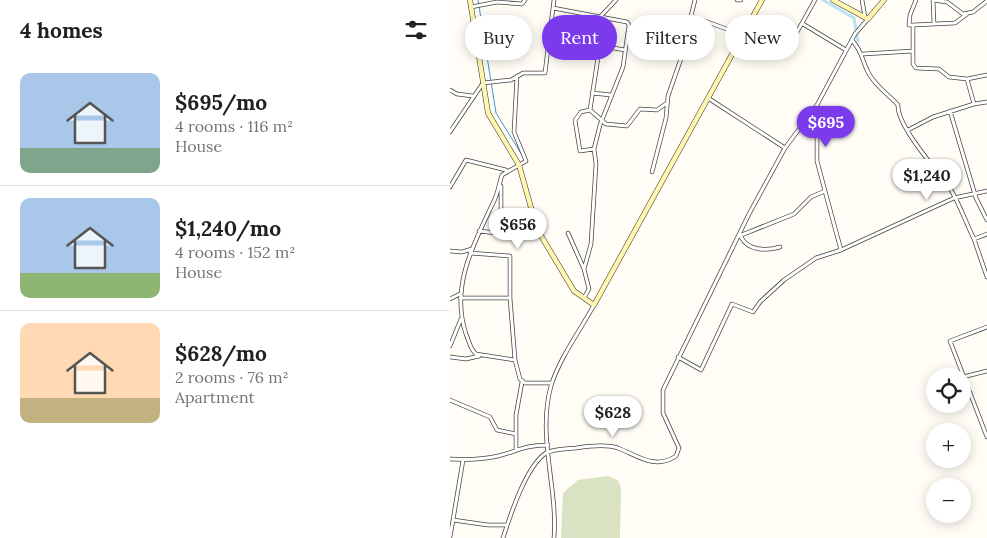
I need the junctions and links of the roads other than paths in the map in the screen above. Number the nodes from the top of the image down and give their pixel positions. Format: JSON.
{"nodes":[{"id":1,"x":470,"y":0,"type":"edge"},
{"id":2,"x":525,"y":0,"type":"edge"},
{"id":3,"x":554,"y":0,"type":"edge"},
{"id":4,"x":616,"y":0,"type":"edge"},
{"id":5,"x":695,"y":0,"type":"edge"},
{"id":6,"x":737,"y":0,"type":"edge"},
{"id":7,"x":741,"y":0,"type":"edge"},
{"id":8,"x":762,"y":0,"type":"edge"},
{"id":9,"x":815,"y":0,"type":"edge"},
{"id":10,"x":834,"y":0,"type":"edge"},
{"id":11,"x":862,"y":0,"type":"edge"},
{"id":12,"x":884,"y":0,"type":"edge"},
{"id":13,"x":916,"y":0,"type":"edge"},
{"id":14,"x":933,"y":0,"type":"edge"},
{"id":15,"x":948,"y":1,"type":"edge"},
{"id":16,"x":987,"y":1,"type":"edge"},
{"id":17,"x":471,"y":7,"type":"junction"},
{"id":18,"x":553,"y":8,"type":"junction"},
{"id":19,"x":607,"y":12,"type":"junction"},
{"id":20,"x":967,"y":14,"type":"junction"},
{"id":21,"x":552,"y":15,"type":"edge"},
{"id":22,"x":587,"y":15,"type":"edge"},
{"id":23,"x":604,"y":15,"type":"edge"},
{"id":24,"x":608,"y":15,"type":"edge"},
{"id":25,"x":691,"y":15,"type":"edge"},
{"id":26,"x":754,"y":15,"type":"edge"},
{"id":27,"x":866,"y":18,"type":"junction"},
{"id":28,"x":617,"y":20,"type":"edge"},
{"id":29,"x":803,"y":24,"type":"junction"},
{"id":30,"x":934,"y":24,"type":"junction"},
{"id":31,"x":913,"y":25,"type":"junction"},
{"id":32,"x":799,"y":31,"type":"edge"},
{"id":33,"x":852,"y":40,"type":"junction"},
{"id":34,"x":617,"y":49,"type":"edge"},
{"id":35,"x":625,"y":50,"type":"junction"},
{"id":36,"x":846,"y":50,"type":"junction"},
{"id":37,"x":913,"y":51,"type":"junction"},
{"id":38,"x":863,"y":54,"type":"junction"},
{"id":39,"x":547,"y":60,"type":"edge"},
{"id":40,"x":597,"y":60,"type":"edge"},
{"id":41,"x":681,"y":60,"type":"edge"},
{"id":42,"x":729,"y":60,"type":"edge"},
{"id":43,"x":517,"y":76,"type":"junction"},
{"id":44,"x":987,"y":76,"type":"edge"},
{"id":45,"x":967,"y":78,"type":"junction"},
{"id":46,"x":483,"y":83,"type":"junction"},
{"id":47,"x":450,"y":90,"type":"edge"},
{"id":48,"x":592,"y":93,"type":"junction"},
{"id":49,"x":473,"y":96,"type":"junction"},
{"id":50,"x":611,"y":96,"type":"junction"},
{"id":51,"x":708,"y":98,"type":"junction"},
{"id":52,"x":667,"y":102,"type":"junction"},
{"id":53,"x":987,"y":102,"type":"edge"},
{"id":54,"x":974,"y":104,"type":"junction"},
{"id":55,"x":817,"y":105,"type":"junction"},
{"id":56,"x":590,"y":110,"type":"junction"},
{"id":57,"x":950,"y":111,"type":"junction"},
{"id":58,"x":602,"y":121,"type":"junction"},
{"id":59,"x":908,"y":130,"type":"junction"},
{"id":60,"x":450,"y":132,"type":"edge"},
{"id":61,"x":785,"y":148,"type":"junction"},
{"id":62,"x":594,"y":149,"type":"junction"},
{"id":63,"x":519,"y":165,"type":"junction"},
{"id":64,"x":507,"y":170,"type":"junction"},
{"id":65,"x":652,"y":172,"type":"dead end"},
{"id":66,"x":502,"y":175,"type":"junction"},
{"id":67,"x":450,"y":187,"type":"edge"},
{"id":68,"x":825,"y":191,"type":"junction"},
{"id":69,"x":987,"y":191,"type":"edge"},
{"id":70,"x":975,"y":194,"type":"junction"},
{"id":71,"x":954,"y":198,"type":"junction"},
{"id":72,"x":987,"y":220,"type":"edge"},
{"id":73,"x":479,"y":231,"type":"junction"},
{"id":74,"x":568,"y":233,"type":"dead end"},
{"id":75,"x":987,"y":234,"type":"edge"},
{"id":76,"x":740,"y":237,"type":"junction"},
{"id":77,"x":974,"y":239,"type":"junction"},
{"id":78,"x":780,"y":247,"type":"dead end"},
{"id":79,"x":472,"y":249,"type":"junction"},
{"id":80,"x":841,"y":250,"type":"junction"},
{"id":81,"x":450,"y":251,"type":"edge"},
{"id":82,"x":470,"y":254,"type":"junction"},
{"id":83,"x":584,"y":269,"type":"junction"},
{"id":84,"x":987,"y":277,"type":"edge"},
{"id":85,"x":460,"y":296,"type":"junction"},
{"id":86,"x":510,"y":298,"type":"junction"},
{"id":87,"x":584,"y":298,"type":"junction"},
{"id":88,"x":450,"y":299,"type":"edge"},
{"id":89,"x":594,"y":305,"type":"junction"},
{"id":90,"x":461,"y":318,"type":"junction"},
{"id":91,"x":987,"y":327,"type":"edge"},
{"id":92,"x":450,"y":346,"type":"edge"},
{"id":93,"x":483,"y":356,"type":"junction"},
{"id":94,"x":450,"y":357,"type":"edge"},
{"id":95,"x":678,"y":357,"type":"junction"},
{"id":96,"x":515,"y":360,"type":"junction"},
{"id":97,"x":960,"y":368,"type":"edge"},
{"id":98,"x":987,"y":371,"type":"edge"},
{"id":99,"x":971,"y":375,"type":"edge"},
{"id":100,"x":522,"y":382,"type":"junction"},
{"id":101,"x":552,"y":383,"type":"junction"},
{"id":102,"x":971,"y":397,"type":"edge"},
{"id":103,"x":450,"y":400,"type":"edge"},
{"id":104,"x":516,"y":434,"type":"junction"},
{"id":105,"x":987,"y":437,"type":"edge"},
{"id":106,"x":548,"y":445,"type":"junction"},
{"id":107,"x":516,"y":450,"type":"junction"},
{"id":108,"x":548,"y":452,"type":"junction"},
{"id":109,"x":450,"y":459,"type":"edge"},
{"id":110,"x":463,"y":460,"type":"junction"},
{"id":111,"x":452,"y":520,"type":"junction"},
{"id":112,"x":507,"y":524,"type":"junction"},
{"id":113,"x":450,"y":536,"type":"edge"},
{"id":114,"x":503,"y":538,"type":"edge"},
{"id":115,"x":554,"y":538,"type":"edge"}],
"edges":[{"from":1,"to":17,"type":"street"},
{"from":2,"to":17,"type":"street"},
{"from":3,"to":18,"type":"street"},
{"from":4,"to":19,"type":"street"},
{"from":5,"to":25,"type":"street"},
{"from":6,"to":7,"type":"street"},
{"from":8,"to":26,"type":"street"},
{"from":9,"to":29,"type":"street"},
{"from":10,"to":27,"type":"street"},
{"from":11,"to":27,"type":"street"},
{"from":12,"to":27,"type":"street"},
{"from":13,"to":31,"type":"street"},
{"from":14,"to":15,"type":"street"},
{"from":14,"to":30,"type":"street"},
{"from":15,"to":20,"type":"street"},
{"from":16,"to":20,"type":"street"},
{"from":17,"to":46,"type":"street"},
{"from":18,"to":21,"type":"street"},
{"from":18,"to":22,"type":"street"},
{"from":19,"to":23,"type":"street"},
{"from":19,"to":24,"type":"street"},
{"from":20,"to":30,"type":"street"},
{"from":27,"to":33,"type":"street"},
{"from":28,"to":35,"type":"street"},
{"from":29,"to":32,"type":"street"},
{"from":29,"to":36,"type":"street"},
{"from":30,"to":31,"type":"street"},
{"from":31,"to":37,"type":"street"},
{"from":33,"to":36,"type":"street"},
{"from":33,"to":38,"type":"street"},
{"from":34,"to":35,"type":"street"},
{"from":35,"to":50,"type":"street"},
{"from":36,"to":55,"type":"street"},
{"from":37,"to":38,"type":"street"},
{"from":37,"to":45,"type":"street"},
{"from":38,"to":59,"type":"street"},
{"from":39,"to":43,"type":"street"},
{"from":40,"to":48,"type":"street"},
{"from":41,"to":52,"type":"street"},
{"from":42,"to":51,"type":"street"},
{"from":43,"to":46,"type":"street"},
{"from":43,"to":63,"type":"street"},
{"from":44,"to":45,"type":"street"},
{"from":45,"to":54,"type":"street"},
{"from":46,"to":49,"type":"street"},
{"from":46,"to":63,"type":"street"},
{"from":47,"to":49,"type":"street"},
{"from":48,"to":50,"type":"street"},
{"from":48,"to":56,"type":"street"},
{"from":49,"to":60,"type":"street"},
{"from":50,"to":58,"type":"street"},
{"from":51,"to":61,"type":"street"},
{"from":51,"to":89,"type":"street"},
{"from":52,"to":58,"type":"street"},
{"from":52,"to":65,"type":"street"},
{"from":53,"to":54,"type":"street"},
{"from":54,"to":57,"type":"street"},
{"from":55,"to":61,"type":"street"},
{"from":55,"to":68,"type":"street"},
{"from":56,"to":58,"type":"street"},
{"from":56,"to":62,"type":"street"},
{"from":57,"to":59,"type":"street"},
{"from":57,"to":70,"type":"street"},
{"from":58,"to":62,"type":"street"},
{"from":59,"to":71,"type":"street"},
{"from":61,"to":76,"type":"street"},
{"from":62,"to":83,"type":"street"},
{"from":63,"to":64,"type":"street"},
{"from":63,"to":87,"type":"street"},
{"from":64,"to":66,"type":"street"},
{"from":64,"to":67,"type":"street"},
{"from":66,"to":73,"type":"street"},
{"from":66,"to":73,"type":"street"},
{"from":68,"to":76,"type":"street"},
{"from":68,"to":80,"type":"street"},
{"from":69,"to":70,"type":"street"},
{"from":70,"to":71,"type":"street"},
{"from":70,"to":72,"type":"street"},
{"from":71,"to":77,"type":"street"},
{"from":71,"to":80,"type":"street"},
{"from":73,"to":79,"type":"street"},
{"from":74,"to":83,"type":"street"},
{"from":75,"to":77,"type":"street"},
{"from":76,"to":78,"type":"street"},
{"from":76,"to":95,"type":"street"},
{"from":77,"to":84,"type":"street"},
{"from":79,"to":81,"type":"street"},
{"from":79,"to":82,"type":"street"},
{"from":80,"to":95,"type":"street"},
{"from":82,"to":85,"type":"street"},
{"from":82,"to":86,"type":"street"},
{"from":83,"to":87,"type":"street"},
{"from":85,"to":86,"type":"street"},
{"from":85,"to":88,"type":"street"},
{"from":85,"to":90,"type":"street"},
{"from":86,"to":96,"type":"street"},
{"from":87,"to":89,"type":"street"},
{"from":89,"to":101,"type":"street"},
{"from":90,"to":92,"type":"street"},
{"from":90,"to":93,"type":"street"},
{"from":91,"to":97,"type":"street"},
{"from":93,"to":94,"type":"street"},
{"from":93,"to":96,"type":"street"},
{"from":95,"to":108,"type":"street"},
{"from":96,"to":100,"type":"street"},
{"from":98,"to":99,"type":"street"},
{"from":100,"to":101,"type":"street"},
{"from":100,"to":104,"type":"street"},
{"from":101,"to":106,"type":"street"},
{"from":102,"to":105,"type":"street"},
{"from":103,"to":104,"type":"street"},
{"from":104,"to":107,"type":"street"},
{"from":106,"to":107,"type":"street"},
{"from":106,"to":108,"type":"street"},
{"from":107,"to":110,"type":"street"},
{"from":108,"to":112,"type":"street"},
{"from":108,"to":115,"type":"street"},
{"from":109,"to":110,"type":"street"},
{"from":110,"to":111,"type":"street"},
{"from":111,"to":112,"type":"street"},
{"from":111,"to":113,"type":"street"},
{"from":112,"to":114,"type":"street"}]}
